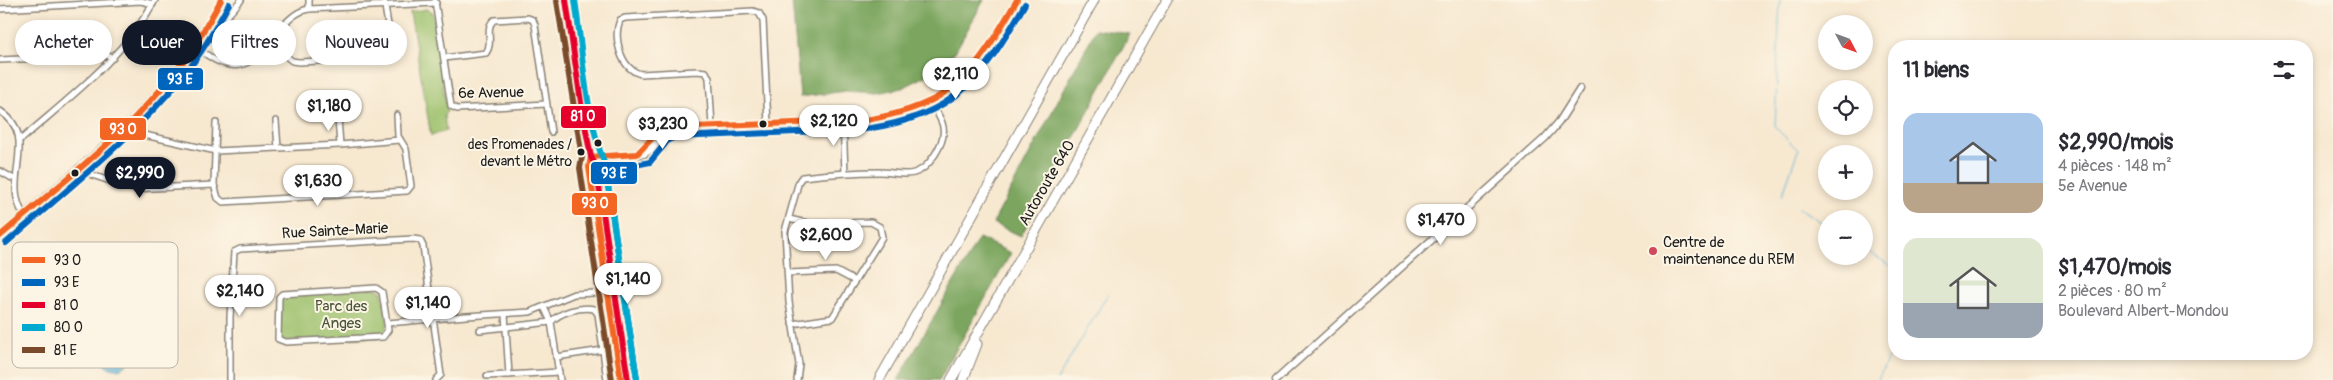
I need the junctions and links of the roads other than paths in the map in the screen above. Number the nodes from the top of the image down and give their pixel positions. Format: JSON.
{"nodes":[{"id":1,"x":221,"y":0,"type":"edge"},
{"id":2,"x":241,"y":0,"type":"edge"},
{"id":3,"x":308,"y":0,"type":"edge"},
{"id":4,"x":384,"y":0,"type":"edge"},
{"id":5,"x":566,"y":0,"type":"edge"},
{"id":6,"x":1017,"y":0,"type":"edge"},
{"id":7,"x":1094,"y":0,"type":"edge"},
{"id":8,"x":1167,"y":0,"type":"edge"},
{"id":9,"x":435,"y":1,"type":"edge"},
{"id":10,"x":154,"y":2,"type":"edge"},
{"id":11,"x":386,"y":7,"type":"junction"},
{"id":12,"x":0,"y":8,"type":"edge"},
{"id":13,"x":309,"y":9,"type":"junction"},
{"id":14,"x":288,"y":20,"type":"edge"},
{"id":15,"x":205,"y":30,"type":"junction"},
{"id":16,"x":202,"y":35,"type":"edge"},
{"id":17,"x":113,"y":58,"type":"junction"},
{"id":18,"x":444,"y":58,"type":"junction"},
{"id":19,"x":0,"y":60,"type":"edge"},
{"id":20,"x":296,"y":62,"type":"edge"},
{"id":21,"x":181,"y":65,"type":"edge"},
{"id":22,"x":1580,"y":89,"type":"dead end"},
{"id":23,"x":931,"y":102,"type":"junction"},
{"id":24,"x":546,"y":104,"type":"junction"},
{"id":25,"x":0,"y":111,"type":"edge"},
{"id":26,"x":397,"y":115,"type":"dead end"},
{"id":27,"x":338,"y":118,"type":"dead end"},
{"id":28,"x":843,"y":120,"type":"junction"},
{"id":29,"x":276,"y":121,"type":"dead end"},
{"id":30,"x":216,"y":123,"type":"dead end"},
{"id":31,"x":768,"y":124,"type":"junction"},
{"id":32,"x":712,"y":126,"type":"junction"},
{"id":33,"x":124,"y":127,"type":"junction"},
{"id":34,"x":551,"y":132,"type":"dead end"},
{"id":35,"x":19,"y":139,"type":"junction"},
{"id":36,"x":400,"y":140,"type":"junction"},
{"id":37,"x":340,"y":145,"type":"junction"},
{"id":38,"x":278,"y":148,"type":"junction"},
{"id":39,"x":216,"y":152,"type":"junction"},
{"id":40,"x":626,"y":154,"type":"junction"},
{"id":41,"x":591,"y":157,"type":"junction"},
{"id":42,"x":78,"y":168,"type":"junction"},
{"id":43,"x":0,"y":172,"type":"edge"},
{"id":44,"x":845,"y":173,"type":"junction"},
{"id":45,"x":12,"y":178,"type":"junction"},
{"id":46,"x":214,"y":185,"type":"junction"},
{"id":47,"x":599,"y":185,"type":"junction"},
{"id":48,"x":24,"y":215,"type":"junction"},
{"id":49,"x":789,"y":219,"type":"junction"},
{"id":50,"x":0,"y":236,"type":"edge"},
{"id":51,"x":788,"y":273,"type":"junction"},
{"id":52,"x":855,"y":281,"type":"junction"},
{"id":53,"x":612,"y":292,"type":"junction"},
{"id":54,"x":544,"y":307,"type":"junction"},
{"id":55,"x":505,"y":314,"type":"junction"},
{"id":56,"x":989,"y":314,"type":"junction"},
{"id":57,"x":433,"y":319,"type":"junction"},
{"id":58,"x":551,"y":322,"type":"junction"},
{"id":59,"x":388,"y":323,"type":"junction"},
{"id":60,"x":792,"y":324,"type":"junction"},
{"id":61,"x":505,"y":328,"type":"junction"},
{"id":62,"x":480,"y":330,"type":"dead end"},
{"id":63,"x":603,"y":350,"type":"junction"},
{"id":64,"x":895,"y":352,"type":"junction"},
{"id":65,"x":556,"y":357,"type":"junction"},
{"id":66,"x":559,"y":372,"type":"junction"},
{"id":67,"x":509,"y":375,"type":"junction"},
{"id":68,"x":487,"y":376,"type":"dead end"},
{"id":69,"x":230,"y":380,"type":"edge"},
{"id":70,"x":436,"y":380,"type":"edge"},
{"id":71,"x":560,"y":380,"type":"edge"},
{"id":72,"x":608,"y":380,"type":"edge"},
{"id":73,"x":621,"y":380,"type":"edge"},
{"id":74,"x":628,"y":380,"type":"edge"},
{"id":75,"x":797,"y":380,"type":"edge"},
{"id":76,"x":871,"y":380,"type":"edge"},
{"id":77,"x":879,"y":380,"type":"edge"},
{"id":78,"x":952,"y":380,"type":"edge"},
{"id":79,"x":963,"y":380,"type":"edge"},
{"id":80,"x":1276,"y":380,"type":"edge"}],
"edges":[{"from":1,"to":15,"type":"main road"},
{"from":2,"to":15,"type":"street"},
{"from":3,"to":13,"type":"street"},
{"from":4,"to":11,"type":"street"},
{"from":5,"to":41,"type":"street"},
{"from":6,"to":23,"type":"street"},
{"from":7,"to":64,"type":"highway"},
{"from":8,"to":56,"type":"highway","name":"Autoroute 640"},
{"from":9,"to":11,"type":"street"},
{"from":9,"to":18,"type":"street","name":"6e Avenue"},
{"from":10,"to":12,"type":"street"},
{"from":10,"to":17,"type":"street"},
{"from":11,"to":13,"type":"street"},
{"from":11,"to":20,"type":"street"},
{"from":13,"to":14,"type":"street"},
{"from":15,"to":16,"type":"main road"},
{"from":17,"to":19,"type":"street"},
{"from":17,"to":35,"type":"street"},
{"from":18,"to":24,"type":"street","name":"6e Avenue"},
{"from":18,"to":24,"type":"street"},
{"from":21,"to":33,"type":"main road"},
{"from":22,"to":80,"type":"street"},
{"from":23,"to":28,"type":"street"},
{"from":23,"to":44,"type":"street"},
{"from":24,"to":34,"type":"street"},
{"from":25,"to":35,"type":"street"},
{"from":26,"to":36,"type":"street"},
{"from":27,"to":37,"type":"street"},
{"from":28,"to":31,"type":"street"},
{"from":28,"to":44,"type":"street"},
{"from":29,"to":38,"type":"street"},
{"from":30,"to":39,"type":"street"},
{"from":31,"to":32,"type":"street"},
{"from":31,"to":32,"type":"street"},
{"from":32,"to":40,"type":"street"},
{"from":33,"to":39,"type":"street"},
{"from":33,"to":42,"type":"main road"},
{"from":35,"to":45,"type":"street"},
{"from":36,"to":37,"type":"street"},
{"from":36,"to":46,"type":"street"},
{"from":37,"to":38,"type":"street"},
{"from":38,"to":39,"type":"street"},
{"from":39,"to":46,"type":"street"},
{"from":40,"to":41,"type":"street"},
{"from":40,"to":47,"type":"street"},
{"from":41,"to":47,"type":"street"},
{"from":41,"to":53,"type":"street"},
{"from":42,"to":46,"type":"street"},
{"from":42,"to":48,"type":"main road"},
{"from":43,"to":45,"type":"street"},
{"from":44,"to":49,"type":"street"},
{"from":45,"to":48,"type":"street"},
{"from":47,"to":53,"type":"street"},
{"from":48,"to":50,"type":"main road"},
{"from":49,"to":51,"type":"street"},
{"from":49,"to":52,"type":"street"},
{"from":51,"to":52,"type":"street"},
{"from":51,"to":60,"type":"street"},
{"from":52,"to":60,"type":"street"},
{"from":53,"to":54,"type":"street"},
{"from":53,"to":73,"type":"street"},
{"from":53,"to":74,"type":"street"},
{"from":54,"to":55,"type":"street"},
{"from":54,"to":58,"type":"street"},
{"from":55,"to":57,"type":"street"},
{"from":55,"to":61,"type":"street"},
{"from":56,"to":78,"type":"highway","name":"Autoroute 640"},
{"from":56,"to":79,"type":"highway"},
{"from":57,"to":59,"type":"street"},
{"from":57,"to":69,"type":"street","name":"Rue Sainte-Marie"},
{"from":57,"to":70,"type":"street","name":"Rue Sainte-Marie"},
{"from":58,"to":61,"type":"street"},
{"from":58,"to":63,"type":"street"},
{"from":58,"to":65,"type":"street"},
{"from":59,"to":59,"type":"street"},
{"from":60,"to":75,"type":"street"},
{"from":61,"to":62,"type":"street"},
{"from":61,"to":67,"type":"street"},
{"from":63,"to":65,"type":"street"},
{"from":63,"to":72,"type":"street"},
{"from":64,"to":76,"type":"highway"},
{"from":64,"to":77,"type":"highway"},
{"from":65,"to":66,"type":"street"},
{"from":66,"to":67,"type":"street"},
{"from":66,"to":71,"type":"street"},
{"from":67,"to":68,"type":"street"}]}
